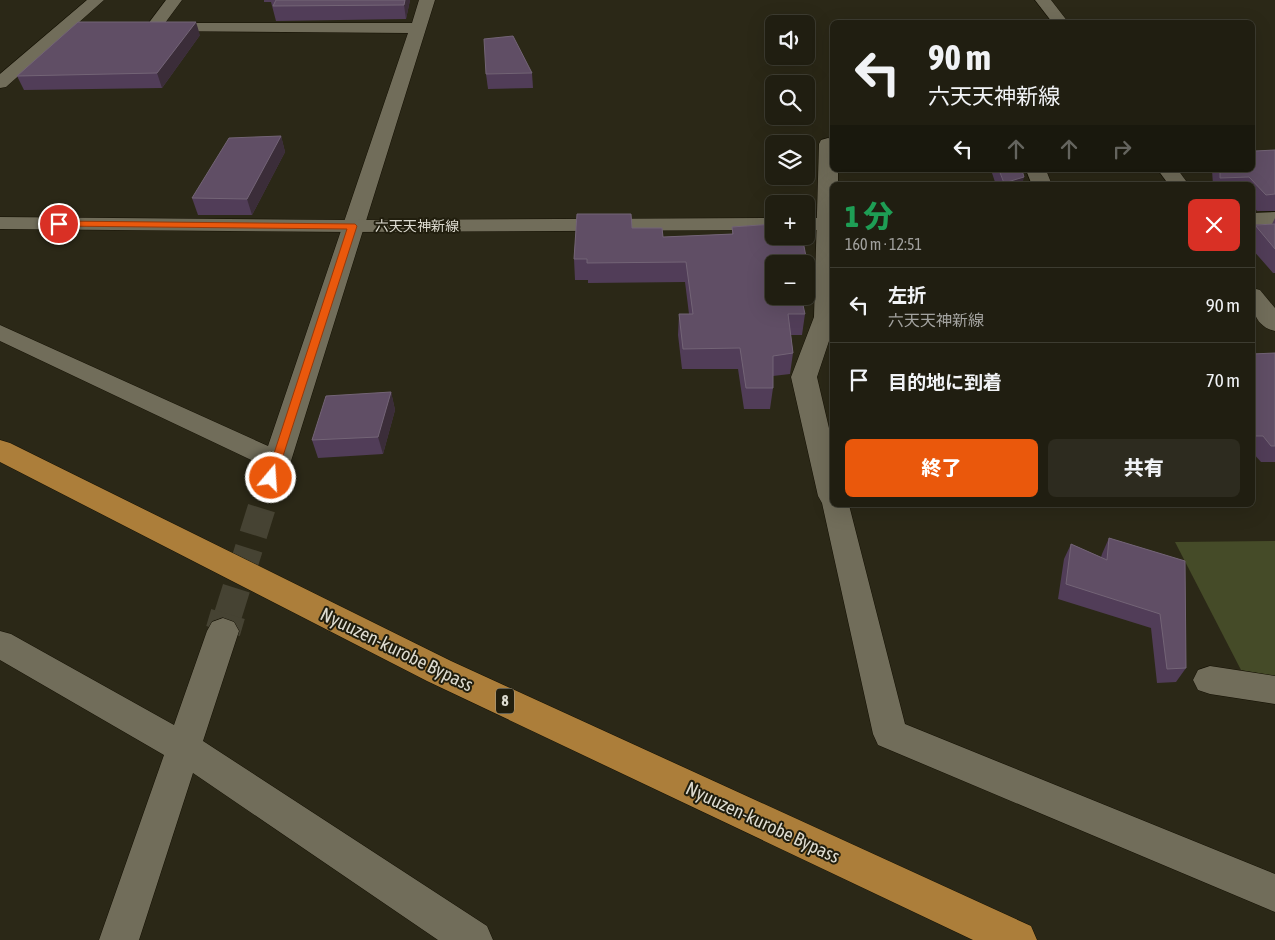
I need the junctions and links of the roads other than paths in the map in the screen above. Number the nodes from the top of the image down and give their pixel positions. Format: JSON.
{"nodes":[{"id":1,"x":96,"y":0,"type":"edge"},
{"id":2,"x":174,"y":0,"type":"edge"},
{"id":3,"x":427,"y":0,"type":"edge"},
{"id":4,"x":1043,"y":0,"type":"edge"},
{"id":5,"x":1058,"y":20,"type":"edge"},
{"id":6,"x":64,"y":28,"type":"junction"},
{"id":7,"x":84,"y":28,"type":"edge"},
{"id":8,"x":134,"y":28,"type":"edge"},
{"id":9,"x":153,"y":28,"type":"junction"},
{"id":10,"x":418,"y":28,"type":"junction"},
{"id":11,"x":0,"y":83,"type":"edge"},
{"id":12,"x":828,"y":144,"type":"dead end"},
{"id":13,"x":1275,"y":218,"type":"edge"},
{"id":14,"x":1255,"y":219,"type":"edge"},
{"id":15,"x":0,"y":223,"type":"edge"},
{"id":16,"x":765,"y":224,"type":"edge"},
{"id":17,"x":822,"y":224,"type":"edge"},
{"id":18,"x":352,"y":226,"type":"junction"},
{"id":19,"x":1255,"y":299,"type":"edge"},
{"id":20,"x":1275,"y":324,"type":"edge"},
{"id":21,"x":0,"y":332,"type":"edge"},
{"id":22,"x":0,"y":450,"type":"edge"},
{"id":23,"x":830,"y":487,"type":"edge"},
{"id":24,"x":835,"y":507,"type":"edge"},
{"id":25,"x":224,"y":631,"type":"tunnel mouth"},
{"id":26,"x":0,"y":644,"type":"edge"},
{"id":27,"x":1210,"y":680,"type":"dead end"},
{"id":28,"x":1275,"y":690,"type":"edge"},
{"id":29,"x":184,"y":748,"type":"junction"},
{"id":30,"x":1275,"y":894,"type":"edge"},
{"id":31,"x":120,"y":940,"type":"edge"},
{"id":32,"x":473,"y":940,"type":"edge"},
{"id":33,"x":1017,"y":940,"type":"edge"}],
"edges":[{"from":1,"to":6,"type":"street"},
{"from":2,"to":9,"type":"street"},
{"from":3,"to":10,"type":"street"},
{"from":4,"to":5,"type":"street"},
{"from":6,"to":7,"type":"street"},
{"from":6,"to":11,"type":"street"},
{"from":8,"to":9,"type":"street"},
{"from":9,"to":10,"type":"street"},
{"from":10,"to":18,"type":"street"},
{"from":12,"to":17,"type":"street"},
{"from":13,"to":14,"type":"street"},
{"from":15,"to":18,"type":"street","name":"六天天神新線"},
{"from":16,"to":18,"type":"street","name":"六天天神新線"},
{"from":17,"to":23,"type":"street"},
{"from":18,"to":21,"type":"street"},
{"from":19,"to":20,"type":"street"},
{"from":22,"to":33,"type":"highway","name":"Nyuuzen-kurobe Bypass","number":"8"},
{"from":24,"to":30,"type":"street"},
{"from":25,"to":29,"type":"street"},
{"from":26,"to":29,"type":"street"},
{"from":27,"to":28,"type":"street"},
{"from":29,"to":31,"type":"street"},
{"from":29,"to":32,"type":"street"}]}
